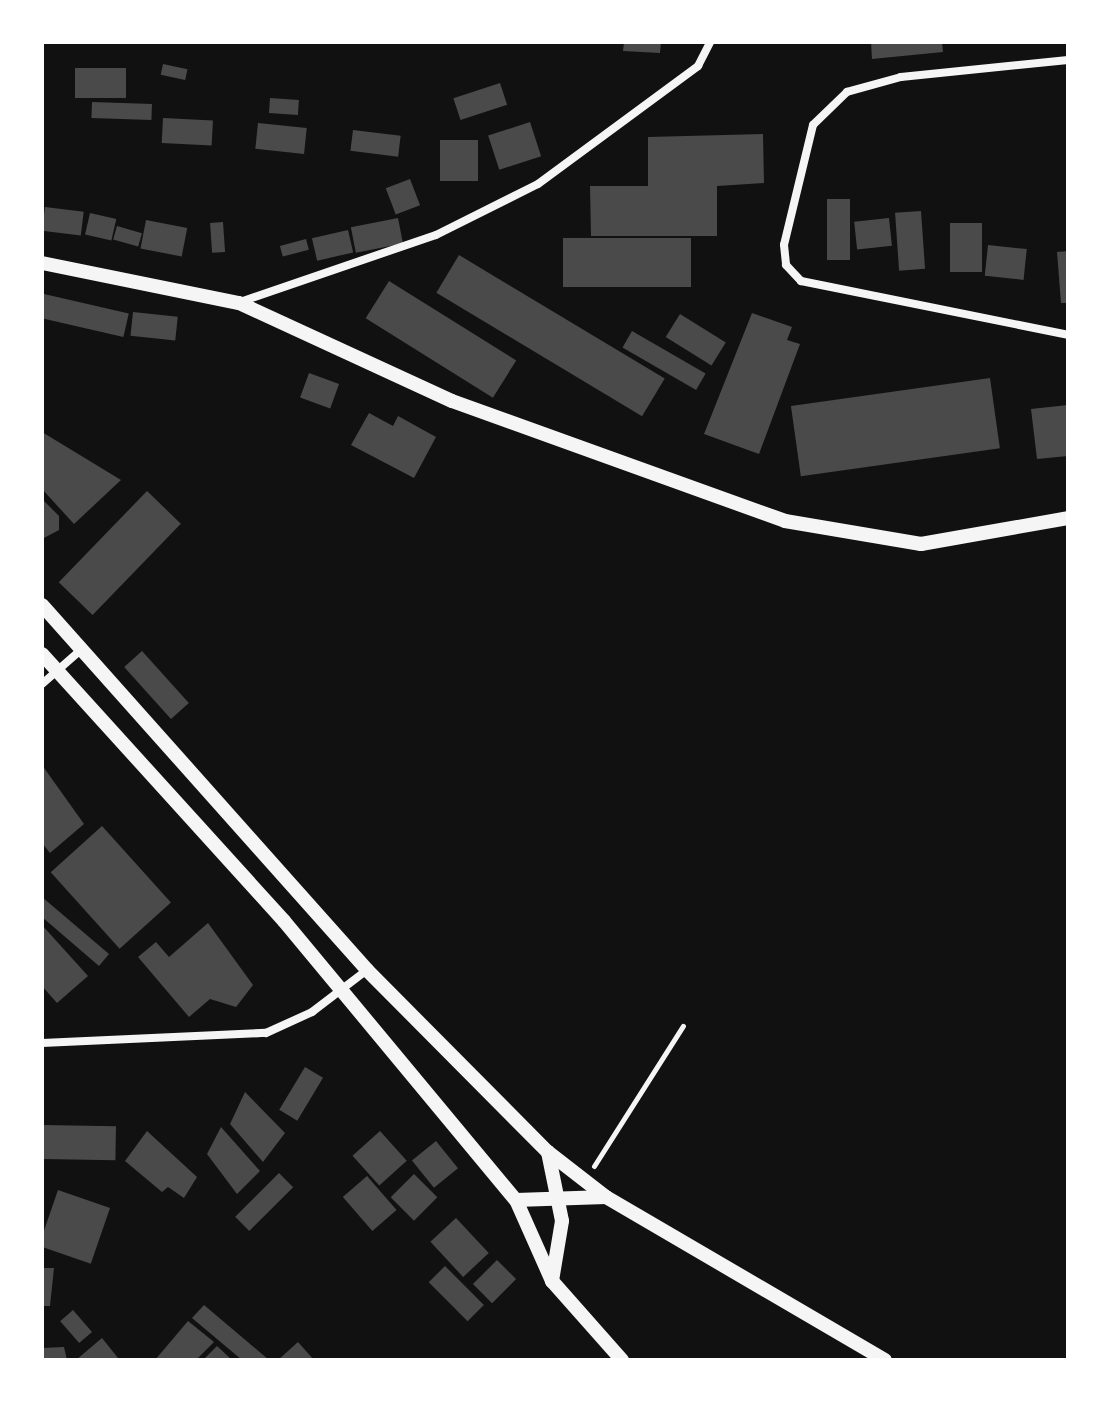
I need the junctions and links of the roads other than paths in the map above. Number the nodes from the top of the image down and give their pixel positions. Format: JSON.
{"nodes":[{"id":1,"x":710,"y":42,"type":"edge"},
{"id":2,"x":1068,"y":60,"type":"edge"},
{"id":3,"x":42,"y":263,"type":"edge"},
{"id":4,"x":239,"y":303,"type":"junction"},
{"id":5,"x":1068,"y":335,"type":"edge"},
{"id":6,"x":1068,"y":518,"type":"edge"},
{"id":7,"x":42,"y":605,"type":"edge"},
{"id":8,"x":82,"y":649,"type":"junction"},
{"id":9,"x":42,"y":654,"type":"edge"},
{"id":10,"x":57,"y":671,"type":"junction"},
{"id":11,"x":42,"y":684,"type":"edge"},
{"id":12,"x":367,"y":970,"type":"junction"},
{"id":13,"x":342,"y":992,"type":"junction"},
{"id":14,"x":42,"y":1043,"type":"edge"},
{"id":15,"x":548,"y":1152,"type":"junction"},
{"id":16,"x":606,"y":1197,"type":"junction"},
{"id":17,"x":516,"y":1200,"type":"junction"},
{"id":18,"x":560,"y":1201,"type":"junction"},
{"id":19,"x":552,"y":1281,"type":"junction"},
{"id":20,"x":622,"y":1360,"type":"edge"},
{"id":21,"x":885,"y":1360,"type":"edge"}],
"edges":[{"from":1,"to":4,"type":"street"},
{"from":2,"to":5,"type":"street"},
{"from":3,"to":4,"type":"street"},
{"from":4,"to":6,"type":"street"},
{"from":7,"to":8,"type":"street"},
{"from":8,"to":10,"type":"street"},
{"from":8,"to":12,"type":"street"},
{"from":9,"to":10,"type":"street"},
{"from":10,"to":11,"type":"street"},
{"from":10,"to":13,"type":"street"},
{"from":12,"to":13,"type":"street"},
{"from":12,"to":15,"type":"street"},
{"from":13,"to":14,"type":"street"},
{"from":13,"to":17,"type":"street"},
{"from":15,"to":16,"type":"street"},
{"from":15,"to":18,"type":"street"},
{"from":16,"to":18,"type":"street"},
{"from":16,"to":21,"type":"street"},
{"from":17,"to":18,"type":"street"},
{"from":17,"to":19,"type":"street"},
{"from":18,"to":19,"type":"street"},
{"from":19,"to":20,"type":"street"}]}
